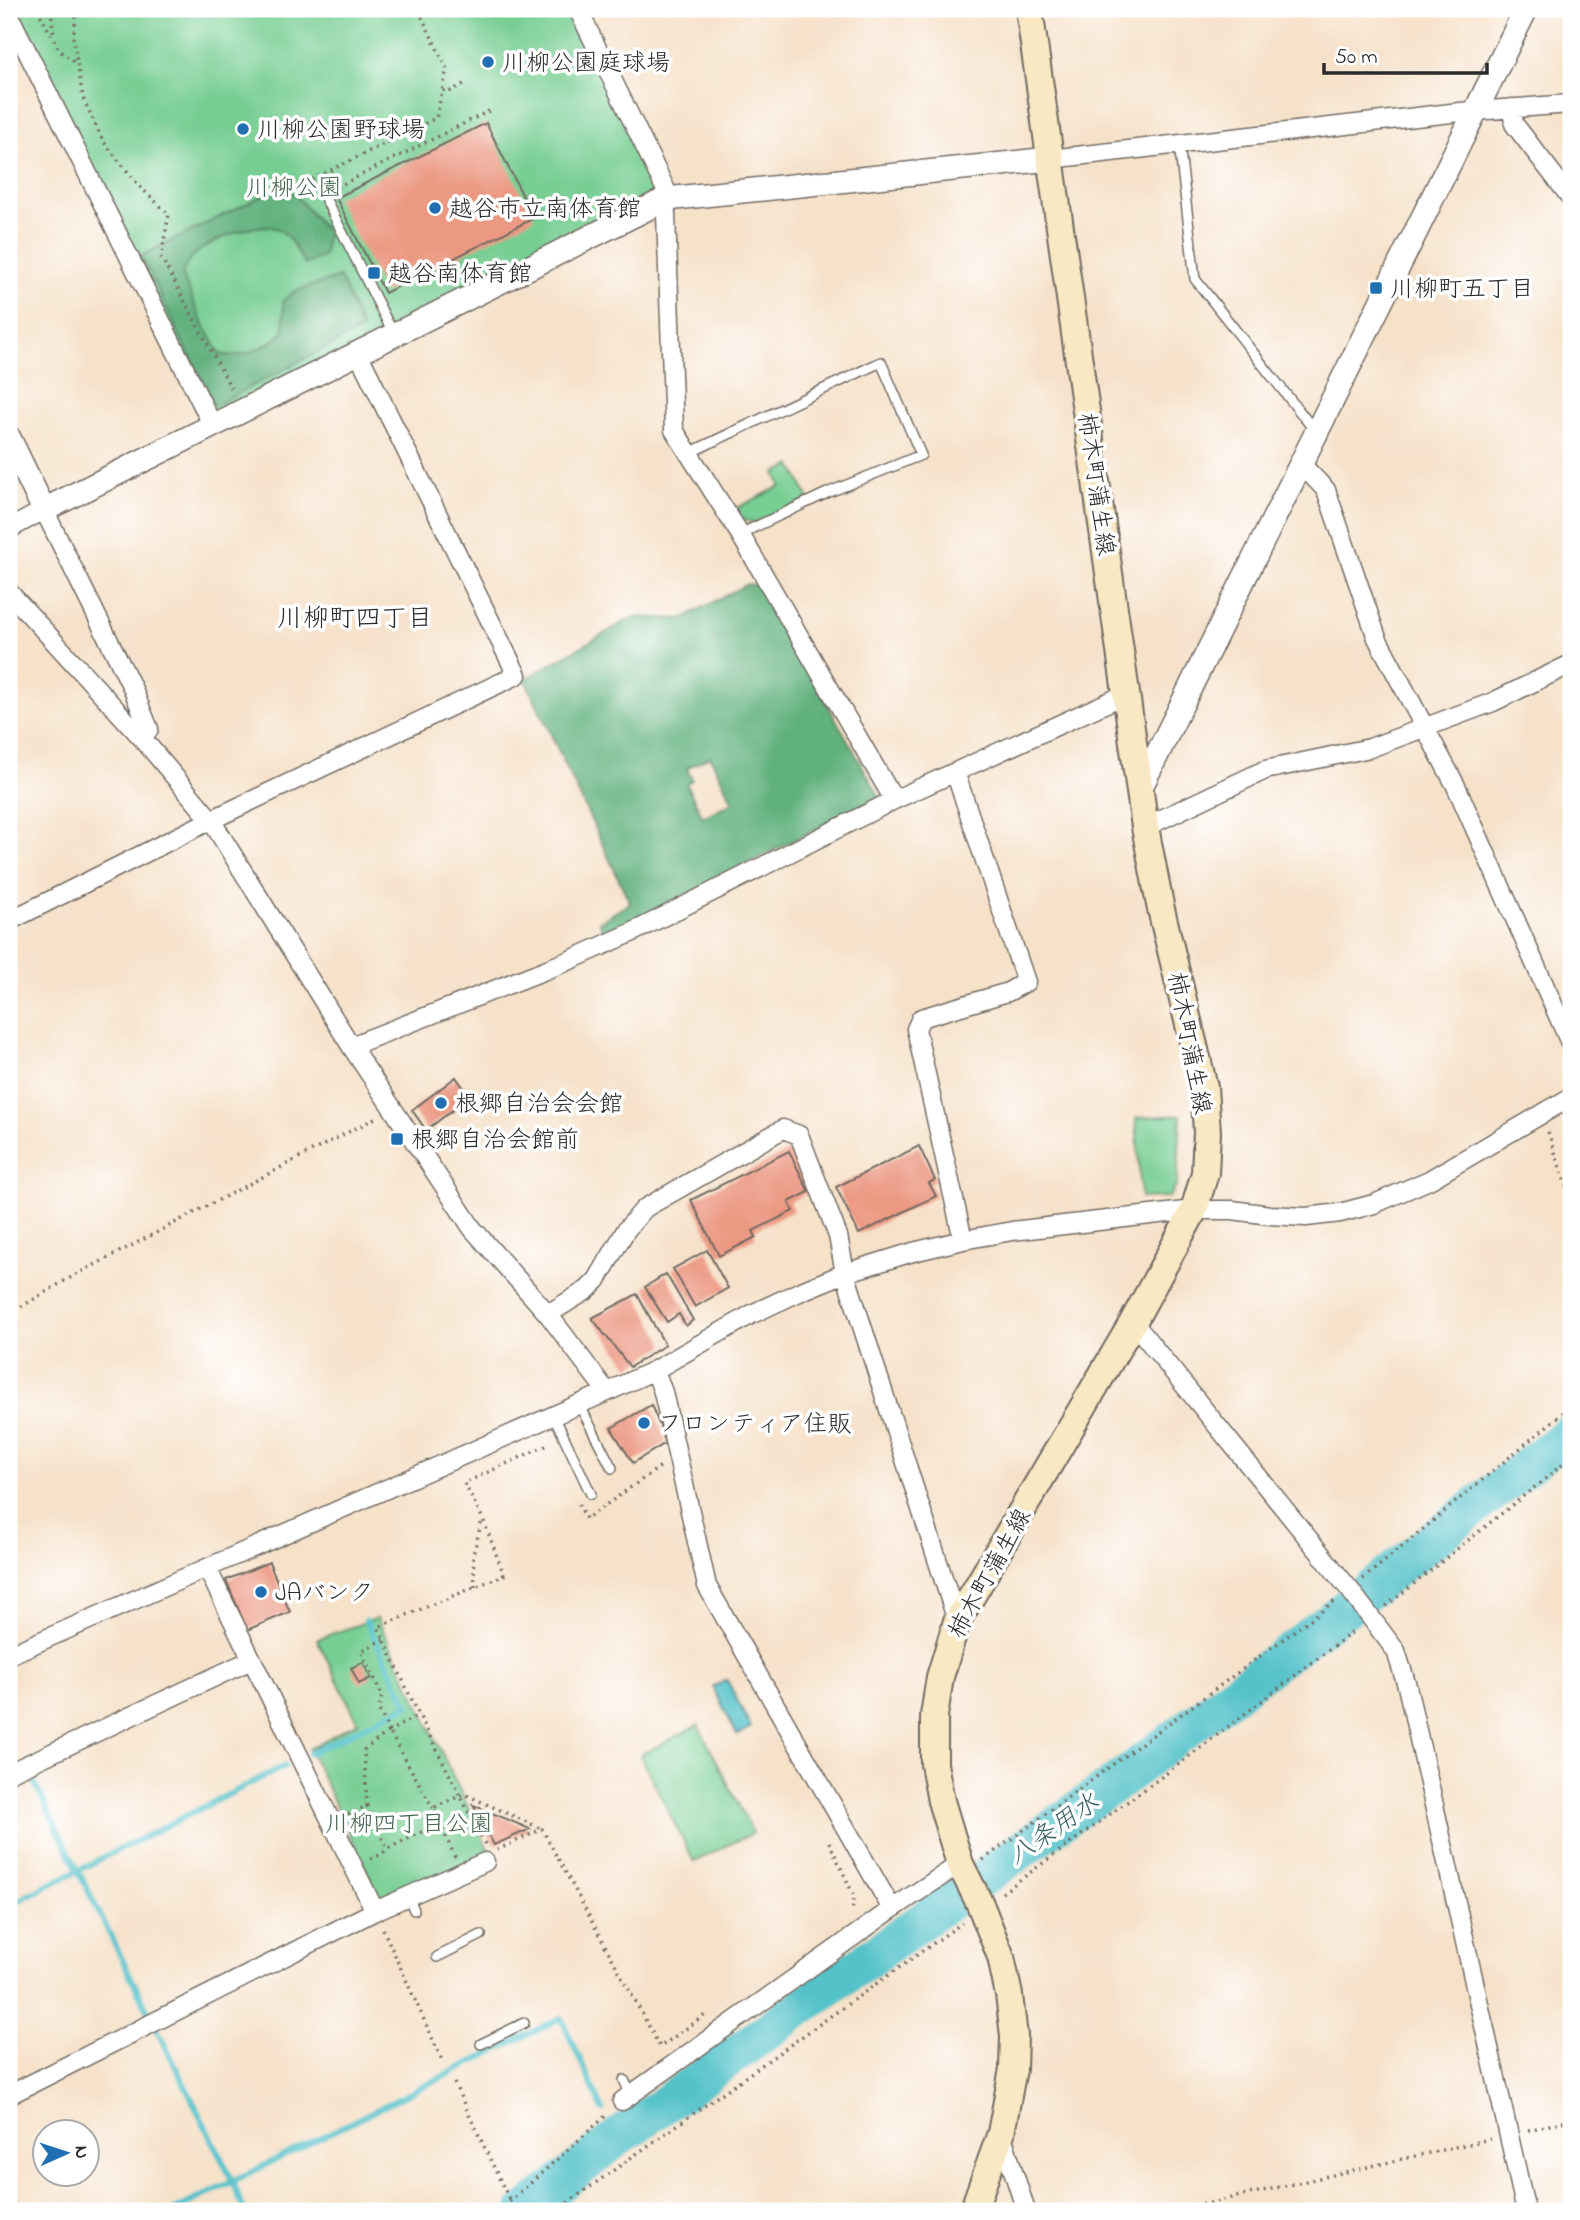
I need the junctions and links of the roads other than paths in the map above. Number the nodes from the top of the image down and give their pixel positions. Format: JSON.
{"nodes":[{"id":1,"x":578,"y":9,"type":"edge"},
{"id":2,"x":1029,"y":9,"type":"edge"},
{"id":3,"x":1526,"y":9,"type":"edge"},
{"id":4,"x":9,"y":15,"type":"edge"},
{"id":5,"x":1571,"y":104,"type":"edge"},
{"id":6,"x":1512,"y":108,"type":"junction"},
{"id":7,"x":1477,"y":110,"type":"junction"},
{"id":8,"x":1179,"y":143,"type":"junction"},
{"id":9,"x":1050,"y":159,"type":"junction"},
{"id":10,"x":323,"y":194,"type":"road end"},
{"id":11,"x":1571,"y":198,"type":"edge"},
{"id":12,"x":666,"y":199,"type":"junction"},
{"id":13,"x":394,"y":335,"type":"junction"},
{"id":14,"x":358,"y":353,"type":"junction"},
{"id":15,"x":212,"y":424,"type":"junction"},
{"id":16,"x":1316,"y":432,"type":"junction"},
{"id":17,"x":9,"y":438,"type":"edge"},
{"id":18,"x":689,"y":453,"type":"junction"},
{"id":19,"x":1300,"y":463,"type":"junction"},
{"id":20,"x":44,"y":510,"type":"junction"},
{"id":21,"x":9,"y":528,"type":"edge"},
{"id":22,"x":740,"y":534,"type":"junction"},
{"id":23,"x":9,"y":592,"type":"edge"},
{"id":24,"x":1571,"y":664,"type":"edge"},
{"id":25,"x":1126,"y":694,"type":"junction"},
{"id":26,"x":1426,"y":727,"type":"junction"},
{"id":27,"x":142,"y":738,"type":"junction"},
{"id":28,"x":956,"y":772,"type":"junction"},
{"id":29,"x":1140,"y":789,"type":"junction"},
{"id":30,"x":894,"y":800,"type":"junction"},
{"id":31,"x":211,"y":820,"type":"junction"},
{"id":32,"x":1145,"y":827,"type":"junction"},
{"id":33,"x":9,"y":921,"type":"edge"},
{"id":34,"x":1571,"y":1045,"type":"edge"},
{"id":35,"x":351,"y":1046,"type":"junction"},
{"id":36,"x":1571,"y":1097,"type":"edge"},
{"id":37,"x":1194,"y":1210,"type":"junction"},
{"id":38,"x":963,"y":1240,"type":"junction"},
{"id":39,"x":845,"y":1273,"type":"junction"},
{"id":40,"x":548,"y":1314,"type":"junction"},
{"id":41,"x":1133,"y":1322,"type":"junction"},
{"id":42,"x":654,"y":1370,"type":"junction"},
{"id":43,"x":607,"y":1392,"type":"junction"},
{"id":44,"x":579,"y":1404,"type":"junction"},
{"id":45,"x":554,"y":1416,"type":"junction"},
{"id":46,"x":612,"y":1468,"type":"dead end"},
{"id":47,"x":591,"y":1494,"type":"dead end"},
{"id":48,"x":206,"y":1568,"type":"junction"},
{"id":49,"x":957,"y":1621,"type":"junction"},
{"id":50,"x":9,"y":1656,"type":"edge"},
{"id":51,"x":251,"y":1660,"type":"junction"},
{"id":52,"x":9,"y":1773,"type":"edge"},
{"id":53,"x":485,"y":1863,"type":"dead end"},
{"id":54,"x":962,"y":1869,"type":"junction"},
{"id":55,"x":892,"y":1909,"type":"junction"},
{"id":56,"x":375,"y":1911,"type":"junction"},
{"id":57,"x":481,"y":1935,"type":"dead end"},
{"id":58,"x":437,"y":1957,"type":"dead end"},
{"id":59,"x":524,"y":2023,"type":"dead end"},
{"id":60,"x":481,"y":2044,"type":"dead end"},
{"id":61,"x":626,"y":2092,"type":"road end"},
{"id":62,"x":9,"y":2095,"type":"edge"},
{"id":63,"x":1001,"y":2133,"type":"junction"},
{"id":64,"x":9,"y":2204,"type":"edge"},
{"id":65,"x":12,"y":2211,"type":"edge"},
{"id":66,"x":973,"y":2211,"type":"edge"},
{"id":67,"x":1026,"y":2211,"type":"edge"},
{"id":68,"x":1526,"y":2211,"type":"edge"}],
"edges":[{"from":1,"to":12,"type":"street"},
{"from":2,"to":9,"type":"main road","name":"柿木町蒲生線"},
{"from":3,"to":7,"type":"street"},
{"from":4,"to":15,"type":"street"},
{"from":5,"to":6,"type":"street"},
{"from":6,"to":7,"type":"street"},
{"from":6,"to":11,"type":"street"},
{"from":7,"to":8,"type":"street"},
{"from":7,"to":16,"type":"street"},
{"from":8,"to":9,"type":"street"},
{"from":8,"to":16,"type":"lane"},
{"from":9,"to":12,"type":"street"},
{"from":9,"to":25,"type":"main road","name":"柿木町蒲生線"},
{"from":10,"to":13,"type":"lane"},
{"from":12,"to":13,"type":"street"},
{"from":12,"to":18,"type":"street"},
{"from":13,"to":14,"type":"street"},
{"from":14,"to":15,"type":"street"},
{"from":14,"to":31,"type":"street"},
{"from":15,"to":20,"type":"street"},
{"from":16,"to":19,"type":"street"},
{"from":17,"to":20,"type":"street"},
{"from":18,"to":22,"type":"street"},
{"from":18,"to":22,"type":"lane"},
{"from":19,"to":26,"type":"street"},
{"from":19,"to":29,"type":"street"},
{"from":20,"to":21,"type":"street"},
{"from":20,"to":27,"type":"street"},
{"from":22,"to":30,"type":"street"},
{"from":23,"to":27,"type":"street"},
{"from":24,"to":26,"type":"street"},
{"from":25,"to":28,"type":"street"},
{"from":25,"to":29,"type":"main road","name":"柿木町蒲生線"},
{"from":26,"to":32,"type":"street"},
{"from":26,"to":34,"type":"street"},
{"from":27,"to":31,"type":"street"},
{"from":28,"to":30,"type":"street"},
{"from":28,"to":38,"type":"street"},
{"from":29,"to":32,"type":"main road","name":"柿木町蒲生線"},
{"from":30,"to":35,"type":"street"},
{"from":31,"to":33,"type":"street"},
{"from":31,"to":35,"type":"street"},
{"from":32,"to":37,"type":"main road","name":"柿木町蒲生線"},
{"from":35,"to":40,"type":"street"},
{"from":36,"to":37,"type":"street"},
{"from":37,"to":38,"type":"street"},
{"from":37,"to":41,"type":"main road","name":"柿木町蒲生線"},
{"from":38,"to":39,"type":"street"},
{"from":39,"to":40,"type":"street"},
{"from":39,"to":42,"type":"street"},
{"from":39,"to":49,"type":"street"},
{"from":40,"to":43,"type":"street"},
{"from":41,"to":49,"type":"main road","name":"柿木町蒲生線"},
{"from":41,"to":68,"type":"street"},
{"from":42,"to":43,"type":"street"},
{"from":42,"to":55,"type":"street"},
{"from":43,"to":44,"type":"street"},
{"from":44,"to":45,"type":"street"},
{"from":44,"to":46,"type":"lane"},
{"from":45,"to":47,"type":"lane"},
{"from":45,"to":48,"type":"street"},
{"from":48,"to":50,"type":"street"},
{"from":48,"to":51,"type":"street"},
{"from":49,"to":54,"type":"main road","name":"柿木町蒲生線"},
{"from":51,"to":52,"type":"street"},
{"from":51,"to":56,"type":"street"},
{"from":53,"to":56,"type":"street"},
{"from":54,"to":55,"type":"street"},
{"from":54,"to":63,"type":"main road","name":"柿木町蒲生線"},
{"from":55,"to":61,"type":"street"},
{"from":56,"to":62,"type":"street"},
{"from":57,"to":58,"type":"lane"},
{"from":59,"to":60,"type":"lane"},
{"from":63,"to":66,"type":"main road","name":"柿木町蒲生線"},
{"from":63,"to":67,"type":"street"},
{"from":64,"to":65,"type":"lane"}]}
